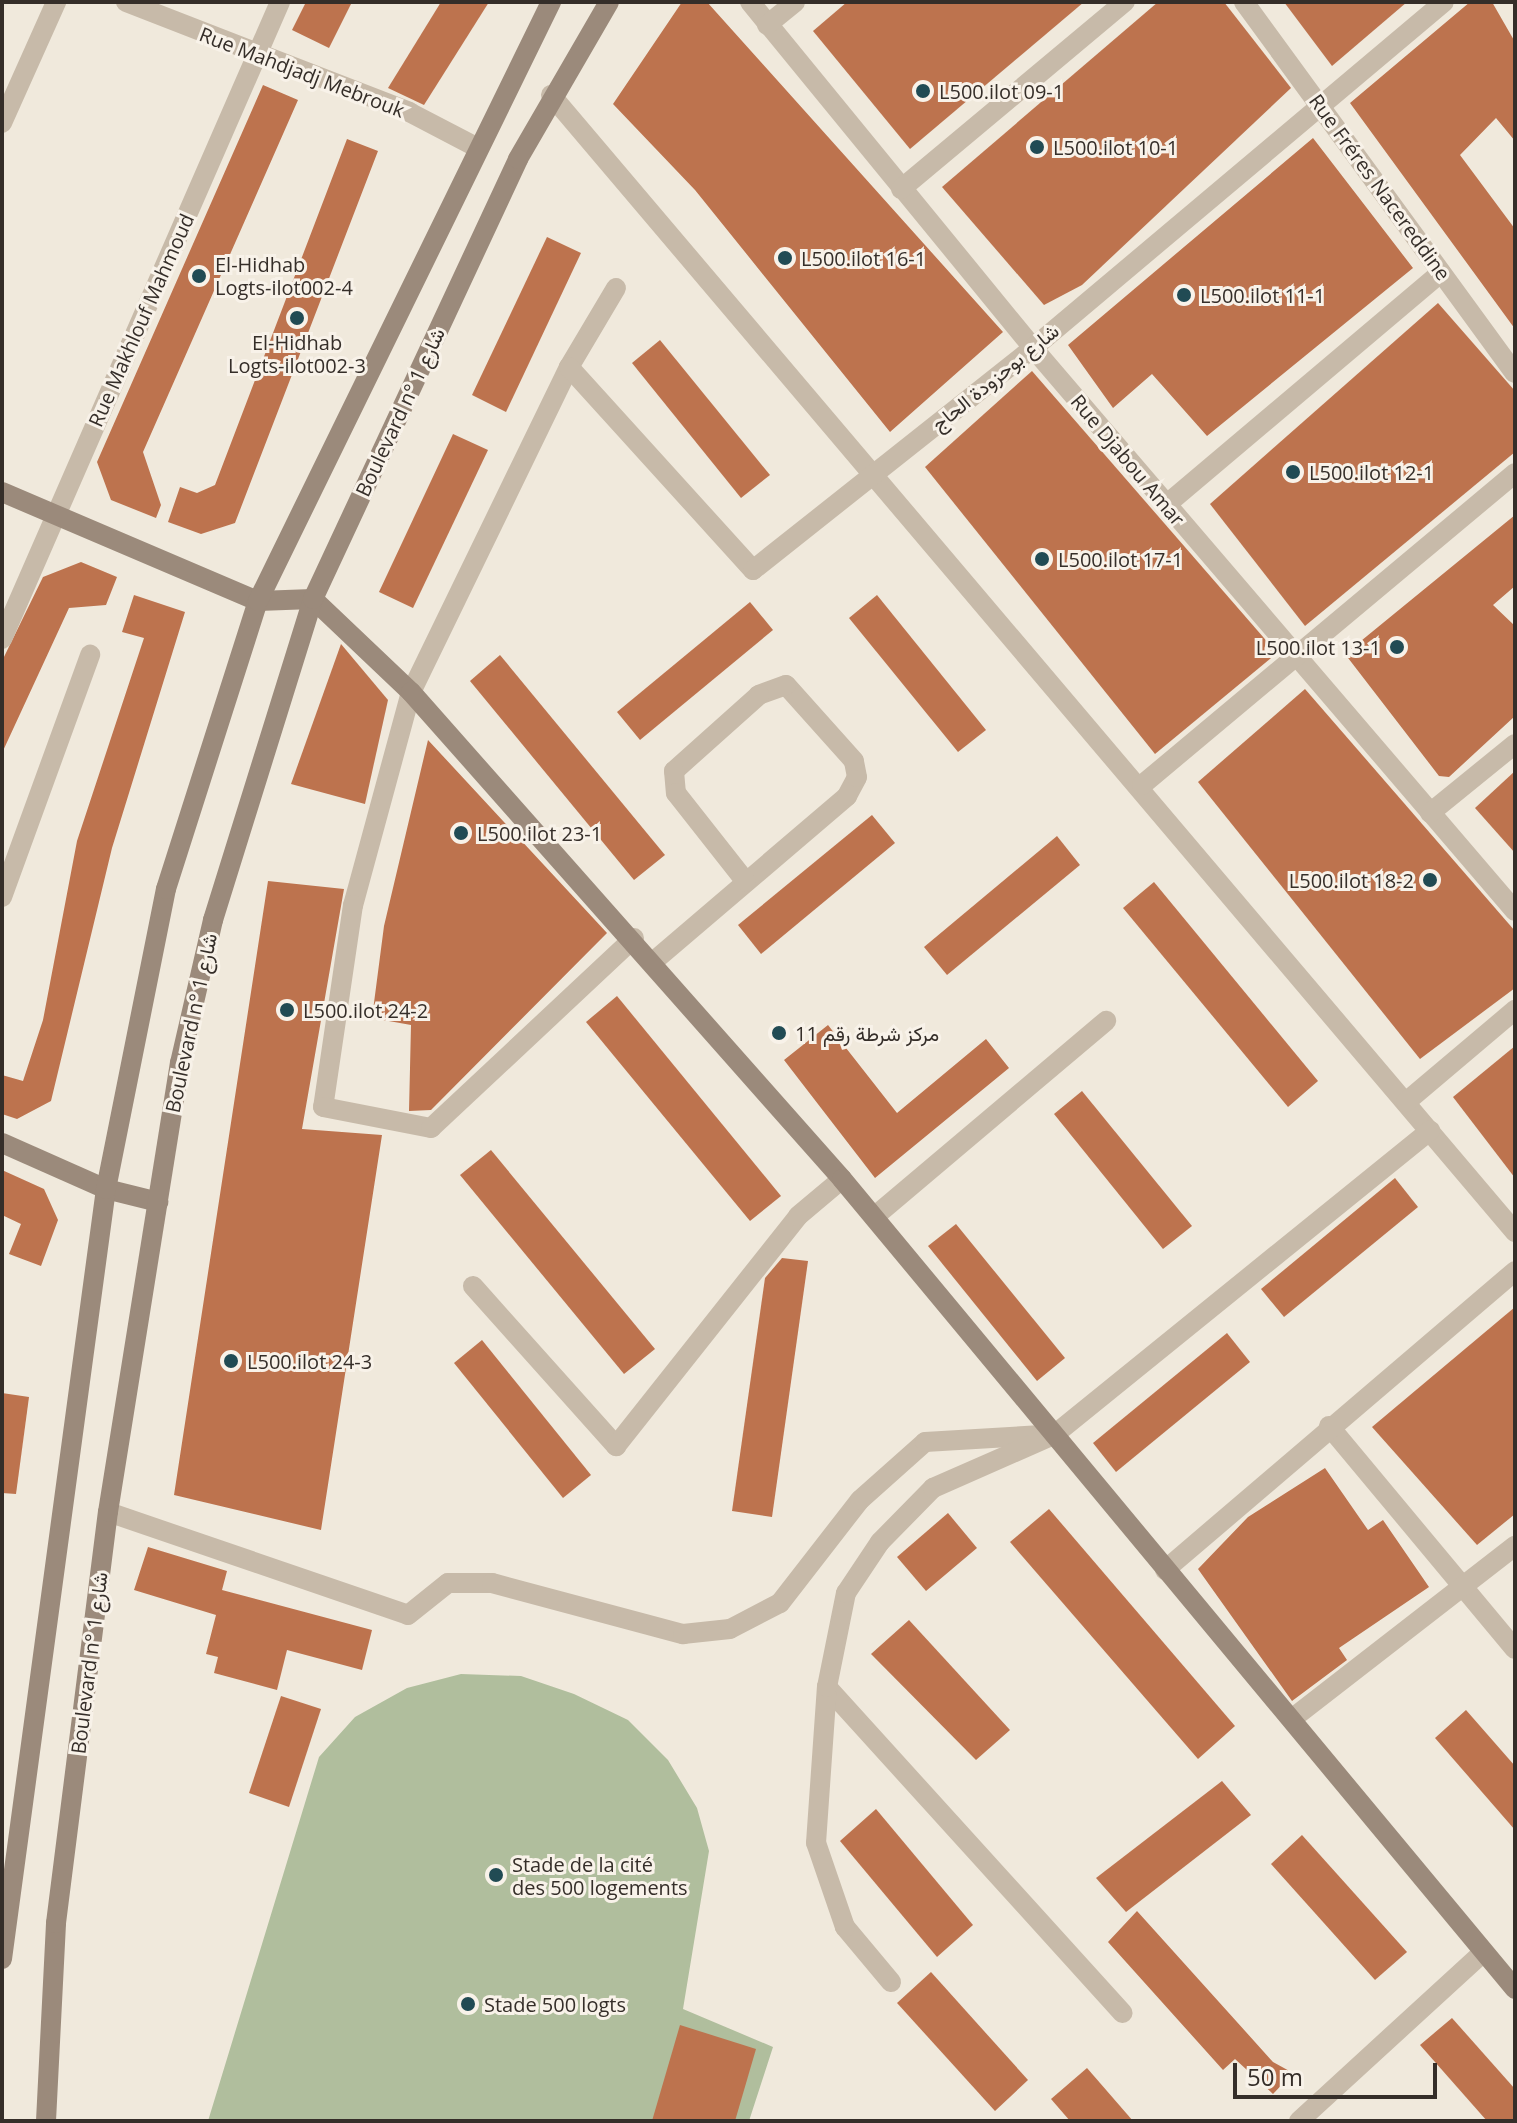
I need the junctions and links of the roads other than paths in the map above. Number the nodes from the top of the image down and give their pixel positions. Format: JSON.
{"nodes":[{"id":1,"x":56,"y":2,"type":"edge"},
{"id":2,"x":126,"y":2,"type":"edge"},
{"id":3,"x":280,"y":2,"type":"edge"},
{"id":4,"x":551,"y":2,"type":"edge"},
{"id":5,"x":609,"y":2,"type":"edge"},
{"id":6,"x":750,"y":2,"type":"edge"},
{"id":7,"x":795,"y":2,"type":"edge"},
{"id":8,"x":1125,"y":2,"type":"edge"},
{"id":9,"x":1244,"y":2,"type":"edge"},
{"id":10,"x":1444,"y":2,"type":"edge"},
{"id":11,"x":767,"y":25,"type":"junction"},
{"id":12,"x":256,"y":58,"type":"junction"},
{"id":13,"x":551,"y":95,"type":"junction"},
{"id":14,"x":1320,"y":104,"type":"junction"},
{"id":15,"x":2,"y":123,"type":"edge"},
{"id":16,"x":476,"y":147,"type":"junction"},
{"id":17,"x":901,"y":189,"type":"junction"},
{"id":18,"x":1441,"y":273,"type":"junction"},
{"id":19,"x":616,"y":288,"type":"dead end"},
{"id":20,"x":1033,"y":348,"type":"junction"},
{"id":21,"x":569,"y":367,"type":"junction"},
{"id":22,"x":1515,"y":373,"type":"edge"},
{"id":23,"x":1515,"y":473,"type":"edge"},
{"id":24,"x":876,"y":474,"type":"junction"},
{"id":25,"x":2,"y":492,"type":"edge"},
{"id":26,"x":1166,"y":505,"type":"junction"},
{"id":27,"x":55,"y":515,"type":"junction"},
{"id":28,"x":313,"y":599,"type":"junction"},
{"id":29,"x":258,"y":601,"type":"junction"},
{"id":30,"x":2,"y":639,"type":"edge"},
{"id":31,"x":90,"y":655,"type":"dead end"},
{"id":32,"x":1293,"y":655,"type":"junction"},
{"id":33,"x":411,"y":692,"type":"junction"},
{"id":34,"x":1515,"y":744,"type":"edge"},
{"id":35,"x":1142,"y":785,"type":"junction"},
{"id":36,"x":1430,"y":813,"type":"junction"},
{"id":37,"x":746,"y":882,"type":"junction"},
{"id":38,"x":2,"y":897,"type":"edge"},
{"id":39,"x":1515,"y":911,"type":"edge"},
{"id":40,"x":634,"y":938,"type":"junction"},
{"id":41,"x":654,"y":961,"type":"junction"},
{"id":42,"x":1515,"y":1010,"type":"edge"},
{"id":43,"x":1106,"y":1021,"type":"dead end"},
{"id":44,"x":1406,"y":1102,"type":"junction"},
{"id":45,"x":1430,"y":1130,"type":"junction"},
{"id":46,"x":2,"y":1143,"type":"edge"},
{"id":47,"x":842,"y":1179,"type":"junction"},
{"id":48,"x":106,"y":1189,"type":"junction"},
{"id":49,"x":158,"y":1202,"type":"junction"},
{"id":50,"x":874,"y":1217,"type":"junction"},
{"id":51,"x":1515,"y":1232,"type":"edge"},
{"id":52,"x":1515,"y":1271,"type":"edge"},
{"id":53,"x":473,"y":1286,"type":"dead end"},
{"id":54,"x":1329,"y":1426,"type":"junction"},
{"id":55,"x":1054,"y":1435,"type":"junction"},
{"id":56,"x":108,"y":1512,"type":"junction"},
{"id":57,"x":1515,"y":1546,"type":"edge"},
{"id":58,"x":1165,"y":1570,"type":"junction"},
{"id":59,"x":1465,"y":1589,"type":"junction"},
{"id":60,"x":1515,"y":1649,"type":"edge"},
{"id":61,"x":827,"y":1687,"type":"junction"},
{"id":62,"x":1293,"y":1718,"type":"junction"},
{"id":63,"x":1480,"y":1955,"type":"junction"},
{"id":64,"x":2,"y":1959,"type":"edge"},
{"id":65,"x":891,"y":1982,"type":"dead end"},
{"id":66,"x":1515,"y":1989,"type":"edge"},
{"id":67,"x":1123,"y":2013,"type":"dead end"},
{"id":68,"x":46,"y":2121,"type":"edge"},
{"id":69,"x":1299,"y":2121,"type":"edge"}],
"edges":[{"from":1,"to":15,"type":"street"},
{"from":2,"to":12,"type":"street","name":"Rue Mahdjadj Mebrouk"},
{"from":3,"to":12,"type":"street","name":"Rue Makhlouf Mahmoud"},
{"from":4,"to":16,"type":"main road"},
{"from":5,"to":13,"type":"main road","name":"Boulevard n° شارع 1"},
{"from":6,"to":11,"type":"street","name":"Rue Djabou Amar"},
{"from":7,"to":11,"type":"street"},
{"from":8,"to":17,"type":"street"},
{"from":9,"to":14,"type":"street","name":"Rue Fréres Nacereddine"},
{"from":10,"to":14,"type":"street","name":"شارع بوحزودة الحاج"},
{"from":11,"to":17,"type":"street","name":"Rue Djabou Amar"},
{"from":12,"to":16,"type":"street","name":"Rue Mahdjadj Mebrouk"},
{"from":12,"to":27,"type":"street","name":"Rue Makhlouf Mahmoud"},
{"from":13,"to":24,"type":"street"},
{"from":13,"to":28,"type":"main road","name":"Boulevard n° شارع 1"},
{"from":14,"to":18,"type":"street","name":"Rue Fréres Nacereddine"},
{"from":14,"to":20,"type":"street","name":"شارع بوحزودة الحاج"},
{"from":16,"to":29,"type":"main road"},
{"from":17,"to":20,"type":"street","name":"Rue Djabou Amar"},
{"from":18,"to":22,"type":"street","name":"Rue Fréres Nacereddine"},
{"from":18,"to":26,"type":"street"},
{"from":19,"to":21,"type":"street"},
{"from":20,"to":24,"type":"street","name":"شارع بوحزودة الحاج"},
{"from":20,"to":26,"type":"street","name":"Rue Djabou Amar"},
{"from":21,"to":24,"type":"street","name":"شارع بوحزودة الحاج"},
{"from":21,"to":33,"type":"street"},
{"from":23,"to":32,"type":"street"},
{"from":24,"to":35,"type":"street"},
{"from":25,"to":27,"type":"main road"},
{"from":26,"to":32,"type":"street","name":"Rue Djabou Amar"},
{"from":27,"to":29,"type":"main road"},
{"from":27,"to":30,"type":"street","name":"Rue Makhlouf Mahmoud"},
{"from":28,"to":29,"type":"main road"},
{"from":28,"to":33,"type":"main road"},
{"from":28,"to":49,"type":"main road","name":"Boulevard n° شارع 1"},
{"from":29,"to":48,"type":"main road"},
{"from":31,"to":38,"type":"street"},
{"from":32,"to":35,"type":"street"},
{"from":32,"to":36,"type":"street","name":"Rue Djabou Amar"},
{"from":33,"to":40,"type":"main road"},
{"from":33,"to":40,"type":"street"},
{"from":34,"to":36,"type":"street"},
{"from":35,"to":44,"type":"street"},
{"from":36,"to":39,"type":"street","name":"Rue Djabou Amar"},
{"from":37,"to":37,"type":"street"},
{"from":37,"to":41,"type":"street"},
{"from":40,"to":41,"type":"main road"},
{"from":41,"to":47,"type":"main road"},
{"from":42,"to":44,"type":"street"},
{"from":43,"to":50,"type":"street"},
{"from":44,"to":45,"type":"street"},
{"from":45,"to":51,"type":"street"},
{"from":45,"to":55,"type":"street"},
{"from":46,"to":48,"type":"main road"},
{"from":47,"to":50,"type":"main road"},
{"from":47,"to":53,"type":"street"},
{"from":48,"to":49,"type":"main road"},
{"from":48,"to":64,"type":"main road"},
{"from":49,"to":56,"type":"main road","name":"Boulevard n° شارع 1"},
{"from":50,"to":55,"type":"main road"},
{"from":52,"to":54,"type":"street"},
{"from":54,"to":58,"type":"street"},
{"from":54,"to":59,"type":"street"},
{"from":55,"to":56,"type":"street"},
{"from":55,"to":58,"type":"main road"},
{"from":55,"to":61,"type":"street"},
{"from":56,"to":68,"type":"main road","name":"Boulevard n° شارع 1"},
{"from":57,"to":59,"type":"street"},
{"from":58,"to":62,"type":"main road"},
{"from":59,"to":60,"type":"street"},
{"from":59,"to":62,"type":"street"},
{"from":61,"to":65,"type":"street"},
{"from":61,"to":67,"type":"street"},
{"from":62,"to":63,"type":"main road"},
{"from":63,"to":66,"type":"main road"},
{"from":63,"to":69,"type":"street"}]}
